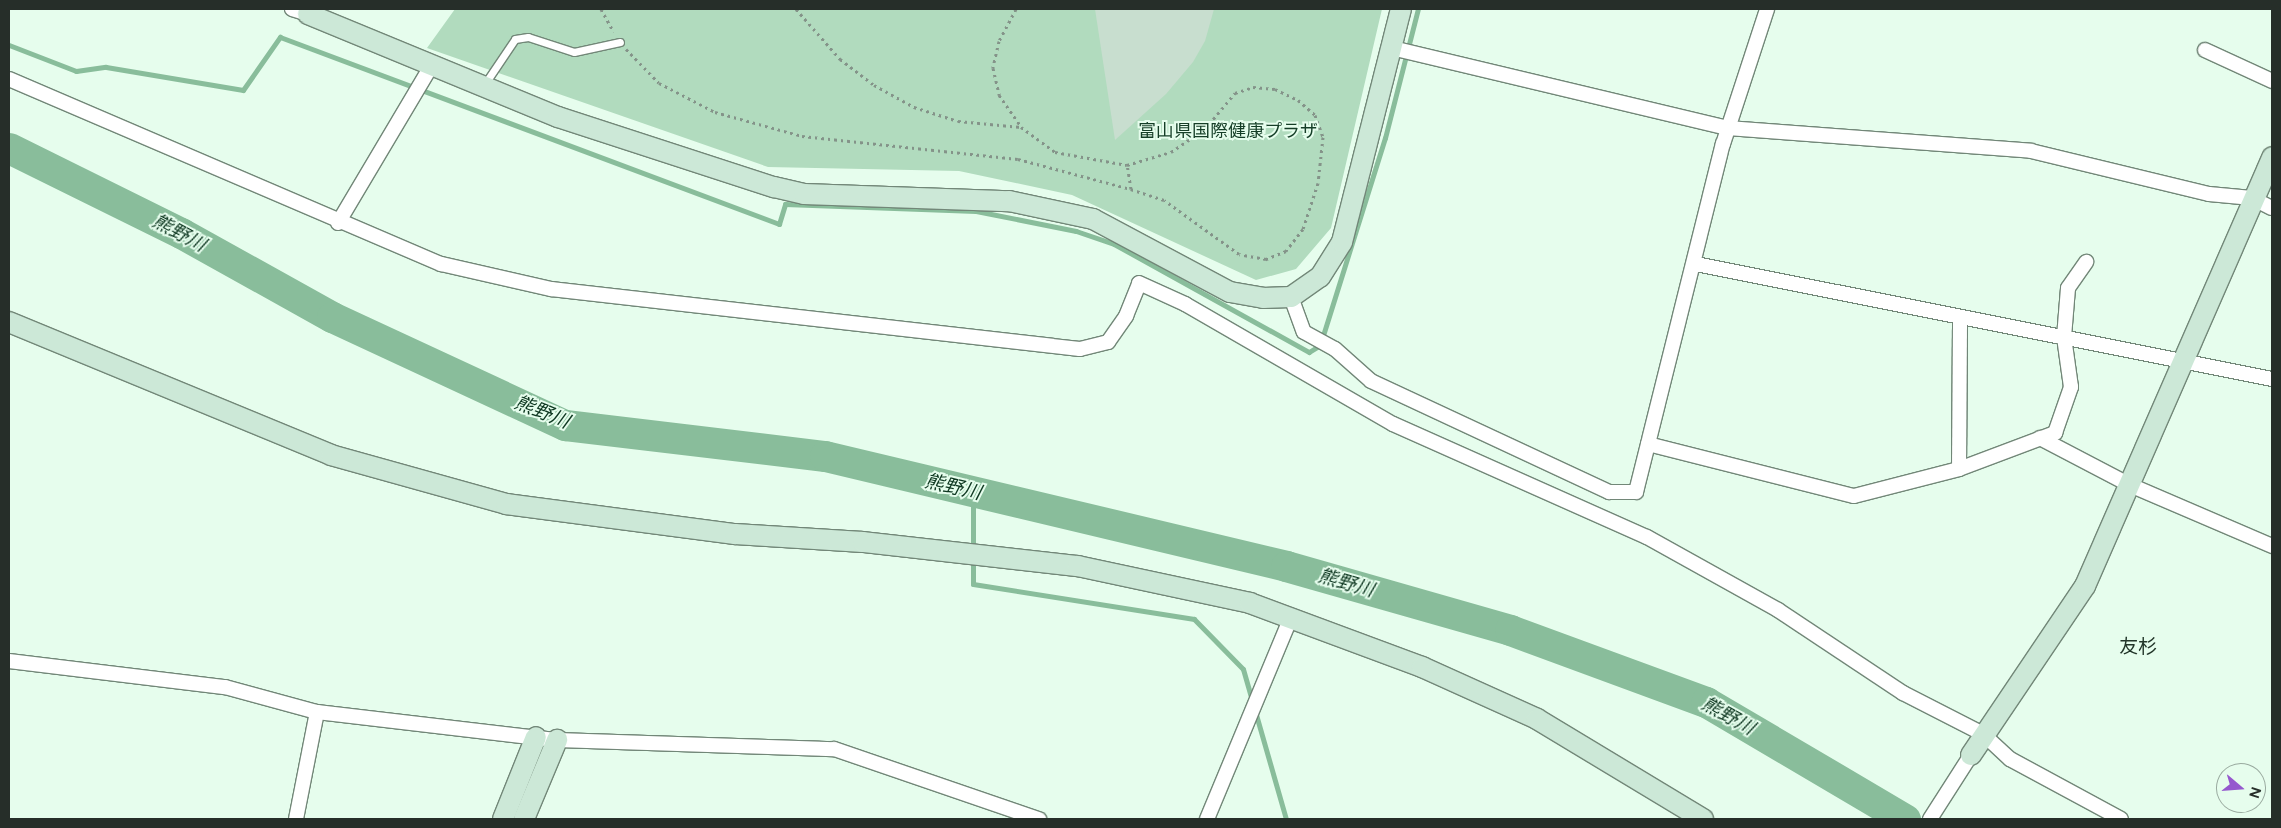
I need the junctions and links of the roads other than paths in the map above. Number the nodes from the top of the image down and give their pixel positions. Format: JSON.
{"nodes":[{"id":1,"x":1402,"y":9,"type":"edge"},
{"id":2,"x":1767,"y":9,"type":"edge"},
{"id":3,"x":304,"y":11,"type":"edge"},
{"id":4,"x":620,"y":42,"type":"road end"},
{"id":5,"x":1392,"y":48,"type":"junction"},
{"id":6,"x":2205,"y":50,"type":"dead end"},
{"id":7,"x":433,"y":64,"type":"junction"},
{"id":8,"x":9,"y":79,"type":"edge"},
{"id":9,"x":2272,"y":81,"type":"edge"},
{"id":10,"x":483,"y":86,"type":"junction"},
{"id":11,"x":1728,"y":128,"type":"junction"},
{"id":12,"x":2272,"y":157,"type":"edge"},
{"id":13,"x":2252,"y":198,"type":"junction"},
{"id":14,"x":2272,"y":208,"type":"edge"},
{"id":15,"x":338,"y":223,"type":"junction"},
{"id":16,"x":2086,"y":262,"type":"dead end"},
{"id":17,"x":1696,"y":264,"type":"junction"},
{"id":18,"x":1291,"y":297,"type":"junction"},
{"id":19,"x":1960,"y":318,"type":"junction"},
{"id":20,"x":9,"y":322,"type":"edge"},
{"id":21,"x":2064,"y":337,"type":"junction"},
{"id":22,"x":2182,"y":359,"type":"junction"},
{"id":23,"x":2272,"y":379,"type":"edge"},
{"id":24,"x":2040,"y":438,"type":"junction"},
{"id":25,"x":1648,"y":444,"type":"junction"},
{"id":26,"x":1959,"y":468,"type":"junction"},
{"id":27,"x":2130,"y":485,"type":"junction"},
{"id":28,"x":2272,"y":546,"type":"edge"},
{"id":29,"x":1291,"y":617,"type":"junction"},
{"id":30,"x":9,"y":661,"type":"edge"},
{"id":31,"x":317,"y":712,"type":"junction"},
{"id":32,"x":1983,"y":734,"type":"junction"},
{"id":33,"x":536,"y":737,"type":"junction"},
{"id":34,"x":557,"y":740,"type":"junction"},
{"id":35,"x":1971,"y":755,"type":"joint"},
{"id":36,"x":296,"y":819,"type":"edge"},
{"id":37,"x":503,"y":819,"type":"edge"},
{"id":38,"x":524,"y":819,"type":"edge"},
{"id":39,"x":1039,"y":819,"type":"edge"},
{"id":40,"x":1207,"y":819,"type":"edge"},
{"id":41,"x":1703,"y":819,"type":"edge"},
{"id":42,"x":1930,"y":819,"type":"edge"},
{"id":43,"x":2121,"y":819,"type":"edge"}],
"edges":[{"from":1,"to":5,"type":"street"},
{"from":2,"to":11,"type":"street"},
{"from":3,"to":7,"type":"street"},
{"from":4,"to":10,"type":"lane"},
{"from":5,"to":11,"type":"street"},
{"from":5,"to":18,"type":"street"},
{"from":6,"to":9,"type":"street"},
{"from":7,"to":10,"type":"street"},
{"from":7,"to":15,"type":"street"},
{"from":8,"to":15,"type":"street"},
{"from":10,"to":18,"type":"street"},
{"from":11,"to":13,"type":"street"},
{"from":11,"to":17,"type":"street"},
{"from":12,"to":13,"type":"street"},
{"from":13,"to":14,"type":"street"},
{"from":13,"to":22,"type":"street"},
{"from":15,"to":32,"type":"street"},
{"from":16,"to":21,"type":"street"},
{"from":17,"to":19,"type":"street"},
{"from":17,"to":25,"type":"street"},
{"from":18,"to":25,"type":"street"},
{"from":19,"to":21,"type":"street"},
{"from":19,"to":26,"type":"street"},
{"from":20,"to":29,"type":"street"},
{"from":21,"to":22,"type":"street"},
{"from":21,"to":24,"type":"street"},
{"from":22,"to":23,"type":"street"},
{"from":22,"to":27,"type":"street"},
{"from":24,"to":26,"type":"street"},
{"from":24,"to":27,"type":"street"},
{"from":25,"to":26,"type":"street"},
{"from":27,"to":28,"type":"street"},
{"from":27,"to":32,"type":"street"},
{"from":29,"to":40,"type":"street"},
{"from":29,"to":41,"type":"street"},
{"from":30,"to":31,"type":"street"},
{"from":31,"to":33,"type":"street"},
{"from":31,"to":36,"type":"street"},
{"from":32,"to":35,"type":"street"},
{"from":32,"to":43,"type":"street"},
{"from":33,"to":34,"type":"street"},
{"from":33,"to":37,"type":"street"},
{"from":34,"to":38,"type":"street"},
{"from":34,"to":39,"type":"street"},
{"from":35,"to":42,"type":"street"}]}
